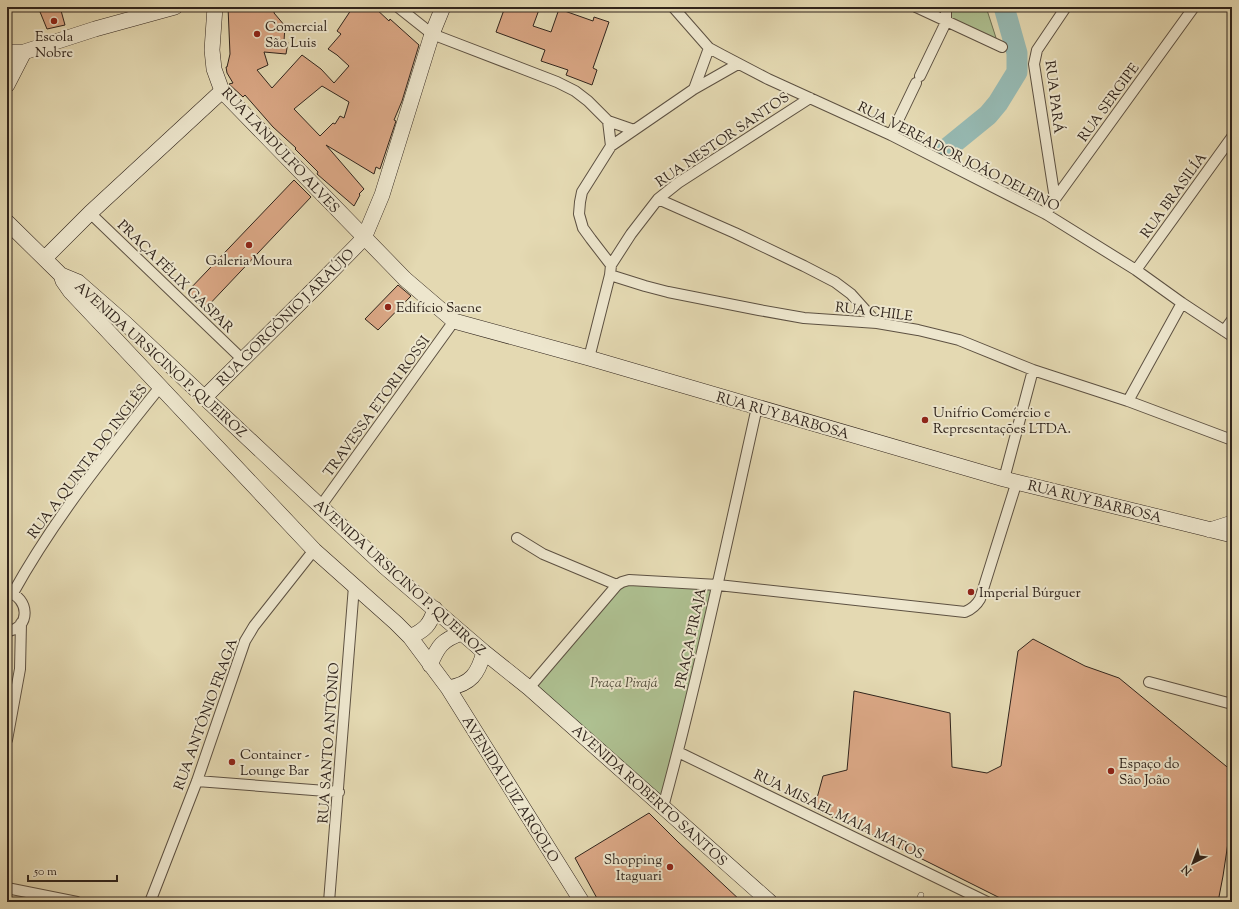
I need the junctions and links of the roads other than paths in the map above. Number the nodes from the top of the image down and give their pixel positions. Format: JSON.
{"nodes":[{"id":1,"x":175,"y":7,"type":"edge"},
{"id":2,"x":215,"y":7,"type":"edge"},
{"id":3,"x":403,"y":7,"type":"edge"},
{"id":4,"x":443,"y":7,"type":"edge"},
{"id":5,"x":673,"y":7,"type":"edge"},
{"id":6,"x":916,"y":7,"type":"edge"},
{"id":7,"x":946,"y":7,"type":"edge"},
{"id":8,"x":1066,"y":7,"type":"edge"},
{"id":9,"x":1194,"y":7,"type":"edge"},
{"id":10,"x":946,"y":22,"type":"junction"},
{"id":11,"x":432,"y":34,"type":"junction"},
{"id":12,"x":1002,"y":47,"type":"dead end"},
{"id":13,"x":709,"y":48,"type":"junction"},
{"id":14,"x":7,"y":52,"type":"edge"},
{"id":15,"x":24,"y":52,"type":"junction"},
{"id":16,"x":738,"y":64,"type":"junction"},
{"id":17,"x":7,"y":85,"type":"edge"},
{"id":18,"x":694,"y":89,"type":"junction"},
{"id":19,"x":222,"y":91,"type":"junction"},
{"id":20,"x":810,"y":98,"type":"junction"},
{"id":21,"x":608,"y":121,"type":"junction"},
{"id":22,"x":634,"y":130,"type":"junction"},
{"id":23,"x":891,"y":135,"type":"junction"},
{"id":24,"x":1232,"y":137,"type":"edge"},
{"id":25,"x":611,"y":146,"type":"junction"},
{"id":26,"x":658,"y":199,"type":"junction"},
{"id":27,"x":1055,"y":199,"type":"junction"},
{"id":28,"x":90,"y":213,"type":"junction"},
{"id":29,"x":1046,"y":214,"type":"junction"},
{"id":30,"x":7,"y":222,"type":"edge"},
{"id":31,"x":364,"y":238,"type":"junction"},
{"id":32,"x":45,"y":258,"type":"junction"},
{"id":33,"x":611,"y":270,"type":"junction"},
{"id":34,"x":1136,"y":270,"type":"junction"},
{"id":35,"x":61,"y":274,"type":"junction"},
{"id":36,"x":1182,"y":303,"type":"junction"},
{"id":37,"x":1232,"y":320,"type":"edge"},
{"id":38,"x":454,"y":322,"type":"junction"},
{"id":39,"x":877,"y":323,"type":"junction"},
{"id":40,"x":1228,"y":333,"type":"edge"},
{"id":41,"x":589,"y":358,"type":"junction"},
{"id":42,"x":242,"y":359,"type":"junction"},
{"id":43,"x":1033,"y":370,"type":"junction"},
{"id":44,"x":160,"y":387,"type":"junction"},
{"id":45,"x":205,"y":397,"type":"junction"},
{"id":46,"x":1128,"y":400,"type":"junction"},
{"id":47,"x":757,"y":407,"type":"junction"},
{"id":48,"x":1232,"y":440,"type":"edge"},
{"id":49,"x":1010,"y":480,"type":"junction"},
{"id":50,"x":320,"y":507,"type":"junction"},
{"id":51,"x":1232,"y":523,"type":"edge"},
{"id":52,"x":1210,"y":530,"type":"junction"},
{"id":53,"x":1232,"y":535,"type":"edge"},
{"id":54,"x":517,"y":538,"type":"dead end"},
{"id":55,"x":314,"y":550,"type":"junction"},
{"id":56,"x":617,"y":585,"type":"junction"},
{"id":57,"x":718,"y":585,"type":"junction"},
{"id":58,"x":354,"y":586,"type":"junction"},
{"id":59,"x":10,"y":592,"type":"edge"},
{"id":60,"x":435,"y":609,"type":"junction"},
{"id":61,"x":21,"y":623,"type":"junction"},
{"id":62,"x":7,"y":632,"type":"edge"},
{"id":63,"x":462,"y":633,"type":"junction"},
{"id":64,"x":410,"y":637,"type":"junction"},
{"id":65,"x":484,"y":652,"type":"junction"},
{"id":66,"x":430,"y":665,"type":"junction"},
{"id":67,"x":1149,"y":682,"type":"dead end"},
{"id":68,"x":444,"y":683,"type":"junction"},
{"id":69,"x":529,"y":688,"type":"junction"},
{"id":70,"x":1232,"y":704,"type":"edge"},
{"id":71,"x":7,"y":740,"type":"edge"},
{"id":72,"x":678,"y":752,"type":"junction"},
{"id":73,"x":197,"y":782,"type":"junction"},
{"id":74,"x":339,"y":792,"type":"junction"},
{"id":75,"x":663,"y":807,"type":"junction"},
{"id":76,"x":7,"y":888,"type":"edge"},
{"id":77,"x":921,"y":895,"type":"dead end"},
{"id":78,"x":77,"y":902,"type":"edge"},
{"id":79,"x":150,"y":902,"type":"edge"},
{"id":80,"x":329,"y":902,"type":"edge"},
{"id":81,"x":582,"y":902,"type":"edge"},
{"id":82,"x":770,"y":902,"type":"edge"},
{"id":83,"x":918,"y":902,"type":"edge"},
{"id":84,"x":987,"y":902,"type":"edge"}],
"edges":[{"from":1,"to":15,"type":"street"},
{"from":2,"to":19,"type":"street","name":"RUA LANDULFO ALVES"},
{"from":3,"to":11,"type":"street"},
{"from":4,"to":11,"type":"street"},
{"from":5,"to":13,"type":"street","name":"RUA VEREADOR JOÃO DELFINO"},
{"from":6,"to":10,"type":"street"},
{"from":7,"to":10,"type":"street"},
{"from":8,"to":27,"type":"street","name":"RUA PARÁ"},
{"from":9,"to":27,"type":"street","name":"RUA SERGIPE"},
{"from":10,"to":12,"type":"street"},
{"from":10,"to":23,"type":"street"},
{"from":11,"to":21,"type":"street"},
{"from":11,"to":31,"type":"street"},
{"from":13,"to":16,"type":"street","name":"RUA VEREADOR JOÃO DELFINO"},
{"from":13,"to":18,"type":"street"},
{"from":14,"to":15,"type":"street"},
{"from":15,"to":17,"type":"street"},
{"from":16,"to":18,"type":"street"},
{"from":16,"to":20,"type":"street","name":"RUA VEREADOR JOÃO DELFINO"},
{"from":18,"to":22,"type":"street"},
{"from":19,"to":28,"type":"street"},
{"from":19,"to":31,"type":"street","name":"RUA LANDULFO ALVES"},
{"from":20,"to":23,"type":"street","name":"RUA VEREADOR JOÃO DELFINO"},
{"from":20,"to":26,"type":"street","name":"RUA NESTOR SANTOS"},
{"from":21,"to":22,"type":"street"},
{"from":21,"to":25,"type":"street"},
{"from":22,"to":25,"type":"street"},
{"from":23,"to":29,"type":"street","name":"RUA VEREADOR JOÃO DELFINO"},
{"from":24,"to":34,"type":"street","name":"RUA BRASILÍA"},
{"from":25,"to":33,"type":"street"},
{"from":26,"to":33,"type":"street","name":"RUA NESTOR SANTOS"},
{"from":26,"to":39,"type":"street"},
{"from":27,"to":29,"type":"street","name":"RUA SERGIPE"},
{"from":28,"to":32,"type":"street"},
{"from":28,"to":42,"type":"street","name":"PRAÇA FÉLIX GASPAR"},
{"from":29,"to":34,"type":"street","name":"RUA VEREADOR JOÃO DELFINO"},
{"from":30,"to":32,"type":"street"},
{"from":31,"to":38,"type":"street","name":"RUA RUY BARBOSA"},
{"from":31,"to":42,"type":"street","name":"RUA GORGÔNIO J ARAÚJO"},
{"from":32,"to":35,"type":"street"},
{"from":33,"to":39,"type":"street","name":"RUA CHILE"},
{"from":33,"to":41,"type":"street","name":"RUA NESTOR SANTOS"},
{"from":34,"to":36,"type":"street","name":"RUA VEREADOR JOÃO DELFINO"},
{"from":35,"to":44,"type":"street","name":"AVENIDA URSICINO P. QUEIROZ"},
{"from":35,"to":45,"type":"street","name":"AVENIDA URSICINO P. QUEIROZ"},
{"from":36,"to":40,"type":"street","name":"RUA VEREADOR JOÃO DELFINO"},
{"from":36,"to":46,"type":"street"},
{"from":37,"to":40,"type":"street"},
{"from":38,"to":41,"type":"street","name":"RUA RUY BARBOSA"},
{"from":38,"to":50,"type":"street","name":"TRAVESSA ETORI ROSSI"},
{"from":39,"to":43,"type":"street","name":"RUA CHILE"},
{"from":41,"to":47,"type":"street","name":"RUA RUY BARBOSA"},
{"from":42,"to":45,"type":"street","name":"RUA GORGÔNIO J ARAÚJO"},
{"from":43,"to":46,"type":"street","name":"RUA CHILE"},
{"from":43,"to":49,"type":"street"},
{"from":44,"to":55,"type":"street","name":"AVENIDA URSICINO P. QUEIROZ"},
{"from":44,"to":59,"type":"street","name":"RUA A QUINTA DO INGLÊS"},
{"from":45,"to":50,"type":"street","name":"AVENIDA URSICINO P. QUEIROZ"},
{"from":46,"to":48,"type":"street","name":"RUA CHILE"},
{"from":47,"to":49,"type":"street","name":"RUA RUY BARBOSA"},
{"from":47,"to":57,"type":"street"},
{"from":49,"to":52,"type":"street","name":"RUA RUY BARBOSA"},
{"from":49,"to":57,"type":"street"},
{"from":50,"to":60,"type":"street","name":"AVENIDA URSICINO P. QUEIROZ"},
{"from":51,"to":52,"type":"street"},
{"from":52,"to":53,"type":"street","name":"RUA RUY BARBOSA"},
{"from":54,"to":56,"type":"street"},
{"from":55,"to":58,"type":"street","name":"AVENIDA URSICINO P. QUEIROZ"},
{"from":55,"to":73,"type":"street","name":"RUA ANTÔNIO FRAGA"},
{"from":56,"to":57,"type":"street","name":"PRAÇA PIRAJA"},
{"from":56,"to":69,"type":"street"},
{"from":57,"to":72,"type":"street","name":"PRAÇA PIRAJA"},
{"from":58,"to":64,"type":"street","name":"AVENIDA URSICINO P. QUEIROZ"},
{"from":58,"to":74,"type":"street","name":"RUA SANTO ANTÔNIO"},
{"from":59,"to":61,"type":"street"},
{"from":60,"to":63,"type":"street","name":"AVENIDA URSICINO P. QUEIROZ"},
{"from":60,"to":64,"type":"street"},
{"from":61,"to":62,"type":"street"},
{"from":61,"to":71,"type":"street"},
{"from":63,"to":65,"type":"street","name":"AVENIDA URSICINO P. QUEIROZ"},
{"from":63,"to":66,"type":"street"},
{"from":64,"to":66,"type":"street","name":"AVENIDA URSICINO P. QUEIROZ"},
{"from":65,"to":68,"type":"street"},
{"from":65,"to":69,"type":"street","name":"AVENIDA URSICINO P. QUEIROZ"},
{"from":66,"to":68,"type":"street","name":"AVENIDA URSICINO P. QUEIROZ"},
{"from":67,"to":70,"type":"street"},
{"from":68,"to":81,"type":"street","name":"AVENIDA LUIZ ARGOLO"},
{"from":69,"to":75,"type":"street","name":"AVENIDA ROBERTO SANTOS"},
{"from":72,"to":75,"type":"street","name":"PRAÇA PIRAJA"},
{"from":72,"to":84,"type":"street","name":"RUA MISAEL MAIA MATOS"},
{"from":73,"to":74,"type":"street"},
{"from":73,"to":79,"type":"street","name":"RUA ANTÔNIO FRAGA"},
{"from":74,"to":80,"type":"street","name":"RUA SANTO ANTÔNIO"},
{"from":75,"to":82,"type":"street","name":"AVENIDA ROBERTO SANTOS"},
{"from":76,"to":78,"type":"street"},
{"from":77,"to":83,"type":"lane"}]}
